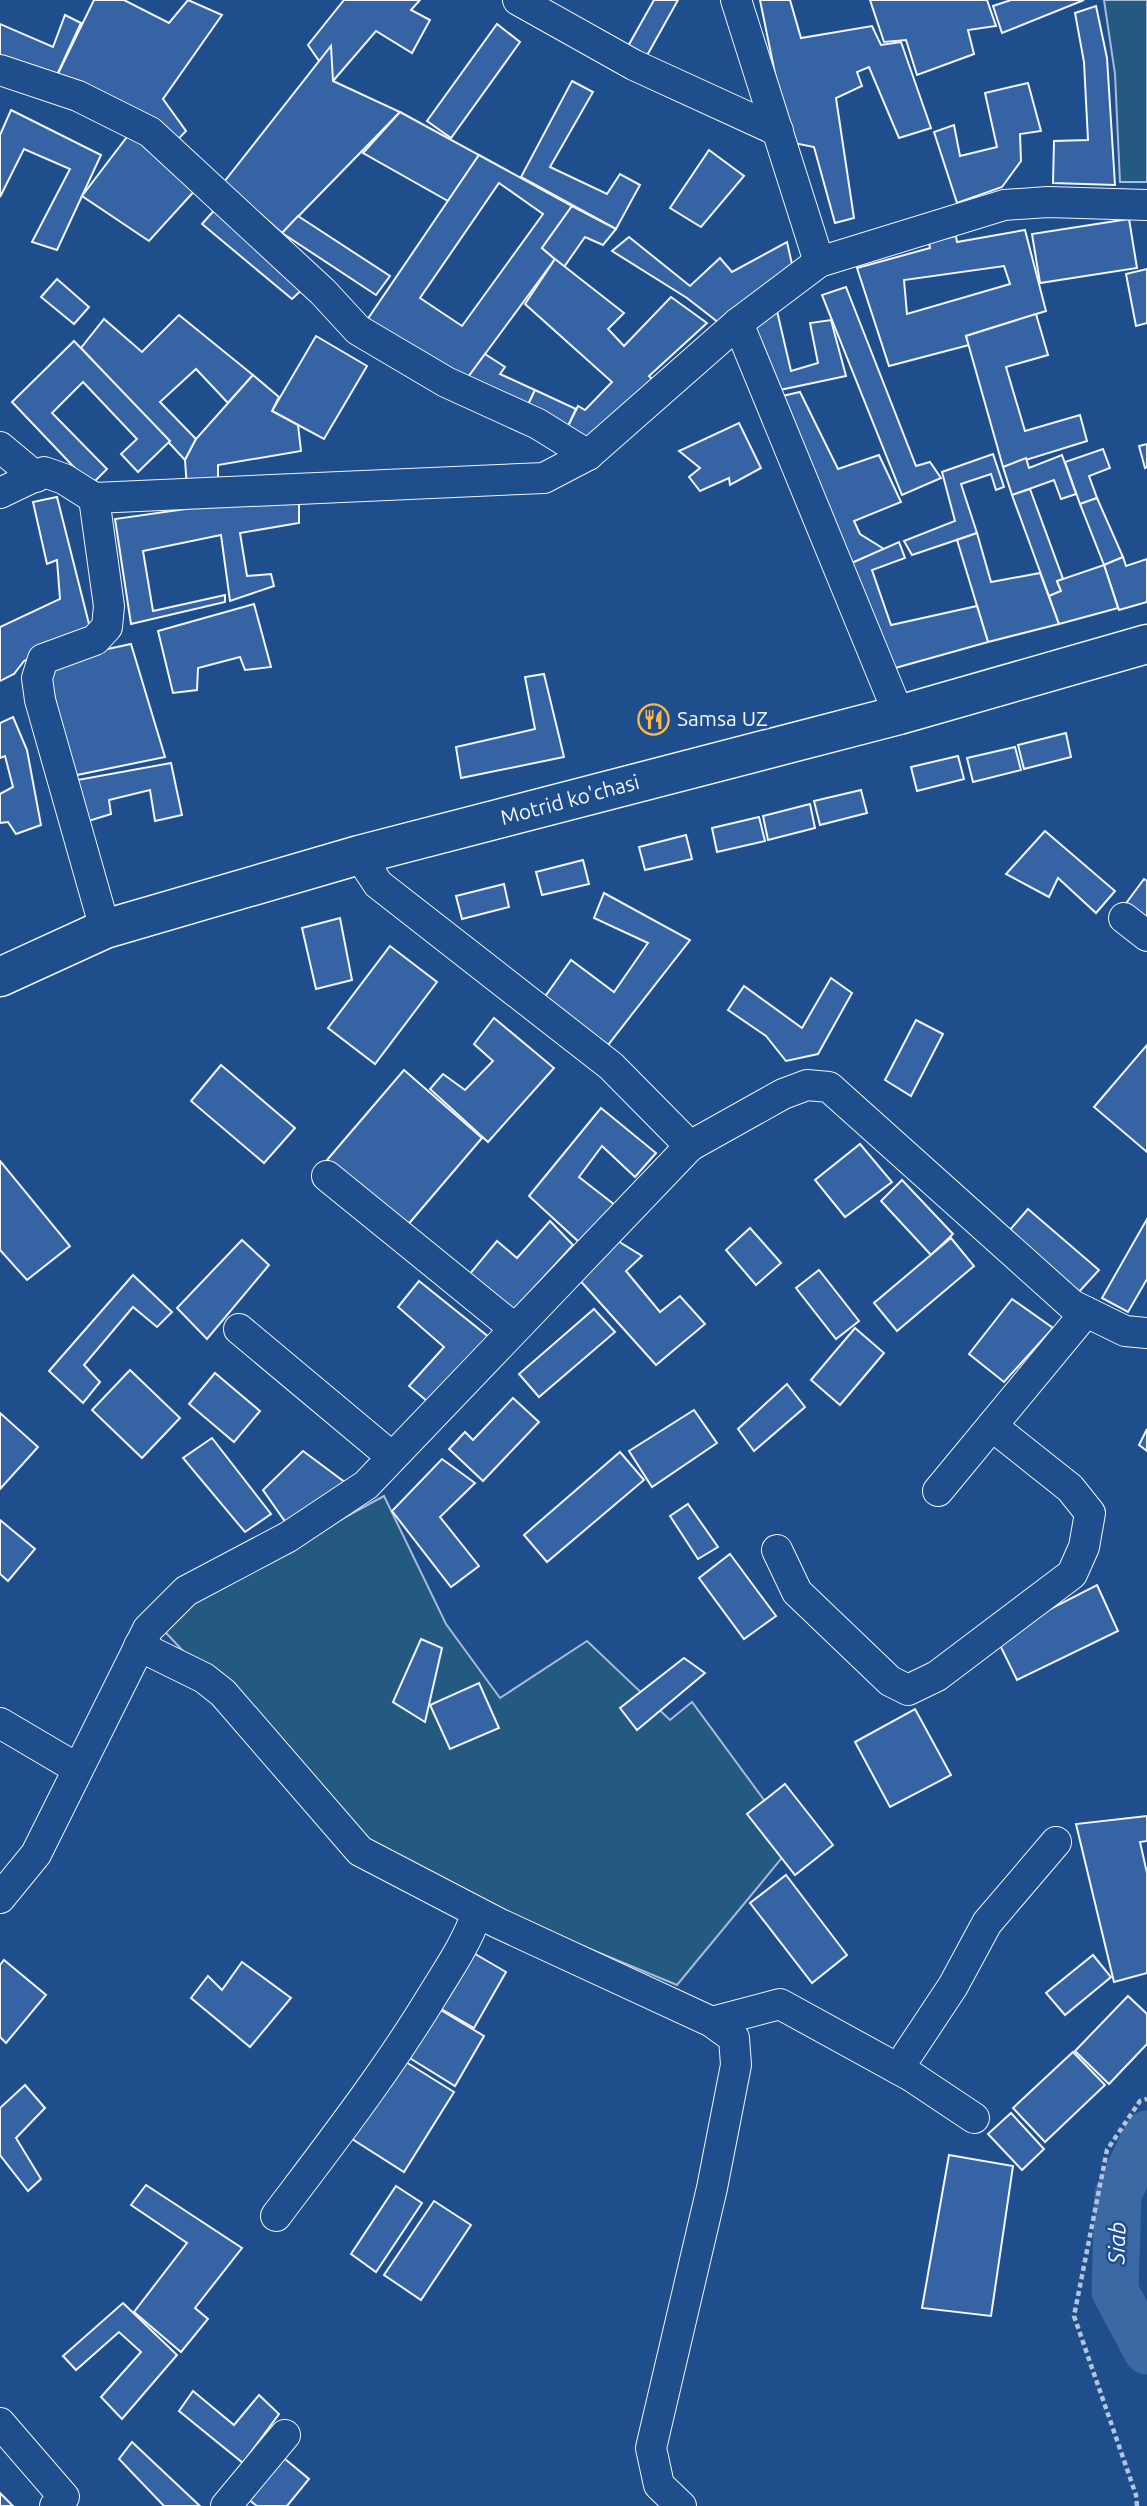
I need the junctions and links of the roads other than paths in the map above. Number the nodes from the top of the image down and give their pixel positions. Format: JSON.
{"nodes":[{"id":1,"x":518,"y":0,"type":"edge"},
{"id":2,"x":736,"y":0,"type":"edge"},
{"id":3,"x":0,"y":70,"type":"edge"},
{"id":4,"x":778,"y":131,"type":"junction"},
{"id":5,"x":1147,"y":205,"type":"edge"},
{"id":6,"x":819,"y":262,"type":"junction"},
{"id":7,"x":738,"y":323,"type":"junction"},
{"id":8,"x":0,"y":447,"type":"edge"},
{"id":9,"x":588,"y":455,"type":"junction"},
{"id":10,"x":36,"y":477,"type":"junction"},
{"id":11,"x":0,"y":494,"type":"edge"},
{"id":12,"x":94,"y":498,"type":"junction"},
{"id":13,"x":1147,"y":644,"type":"edge"},
{"id":14,"x":899,"y":715,"type":"junction"},
{"id":15,"x":359,"y":855,"type":"junction"},
{"id":16,"x":105,"y":929,"type":"junction"},
{"id":17,"x":0,"y":977,"type":"edge"},
{"id":18,"x":690,"y":1146,"type":"junction"},
{"id":19,"x":327,"y":1176,"type":"dead end"},
{"id":20,"x":1086,"y":1312,"type":"junction"},
{"id":21,"x":514,"y":1328,"type":"junction"},
{"id":22,"x":239,"y":1329,"type":"dead end"},
{"id":23,"x":1147,"y":1333,"type":"edge"},
{"id":24,"x":992,"y":1426,"type":"junction"},
{"id":25,"x":392,"y":1457,"type":"junction"},
{"id":26,"x":938,"y":1491,"type":"dead end"},
{"id":27,"x":777,"y":1550,"type":"dead end"},
{"id":28,"x":139,"y":1646,"type":"junction"},
{"id":29,"x":0,"y":1723,"type":"edge"},
{"id":30,"x":78,"y":1769,"type":"junction"},
{"id":31,"x":1056,"y":1842,"type":"dead end"},
{"id":32,"x":0,"y":1898,"type":"edge"},
{"id":33,"x":477,"y":1913,"type":"junction"},
{"id":34,"x":712,"y":2022,"type":"junction"},
{"id":35,"x":898,"y":2069,"type":"junction"},
{"id":36,"x":974,"y":2118,"type":"dead end"},
{"id":37,"x":276,"y":2216,"type":"dead end"},
{"id":38,"x":0,"y":2423,"type":"edge"},
{"id":39,"x":285,"y":2435,"type":"dead end"},
{"id":40,"x":64,"y":2503,"type":"edge"},
{"id":41,"x":226,"y":2506,"type":"edge"},
{"id":42,"x":681,"y":2506,"type":"edge"}],
"edges":[{"from":1,"to":4,"type":"street"},
{"from":2,"to":4,"type":"street"},
{"from":3,"to":9,"type":"street"},
{"from":4,"to":6,"type":"street"},
{"from":5,"to":6,"type":"street"},
{"from":6,"to":7,"type":"street"},
{"from":7,"to":9,"type":"street"},
{"from":7,"to":14,"type":"street"},
{"from":8,"to":10,"type":"street"},
{"from":9,"to":12,"type":"street"},
{"from":10,"to":11,"type":"street"},
{"from":10,"to":12,"type":"street"},
{"from":12,"to":16,"type":"street"},
{"from":13,"to":14,"type":"main road","name":"Motrid ko'chasi"},
{"from":14,"to":15,"type":"main road","name":"Motrid ko'chasi"},
{"from":15,"to":16,"type":"main road","name":"Motrid ko'chasi"},
{"from":15,"to":18,"type":"street"},
{"from":16,"to":17,"type":"main road","name":"Motrid ko'chasi"},
{"from":18,"to":20,"type":"street"},
{"from":18,"to":21,"type":"street"},
{"from":19,"to":21,"type":"street"},
{"from":20,"to":23,"type":"street"},
{"from":20,"to":24,"type":"street"},
{"from":21,"to":25,"type":"street"},
{"from":22,"to":25,"type":"street"},
{"from":24,"to":26,"type":"street"},
{"from":24,"to":27,"type":"street"},
{"from":25,"to":28,"type":"street"},
{"from":28,"to":30,"type":"street"},
{"from":28,"to":33,"type":"street"},
{"from":29,"to":30,"type":"street"},
{"from":30,"to":32,"type":"street"},
{"from":31,"to":35,"type":"street"},
{"from":33,"to":34,"type":"street"},
{"from":33,"to":37,"type":"street"},
{"from":34,"to":35,"type":"street"},
{"from":34,"to":42,"type":"street"},
{"from":35,"to":36,"type":"street"},
{"from":38,"to":40,"type":"street"},
{"from":39,"to":41,"type":"street"}]}
